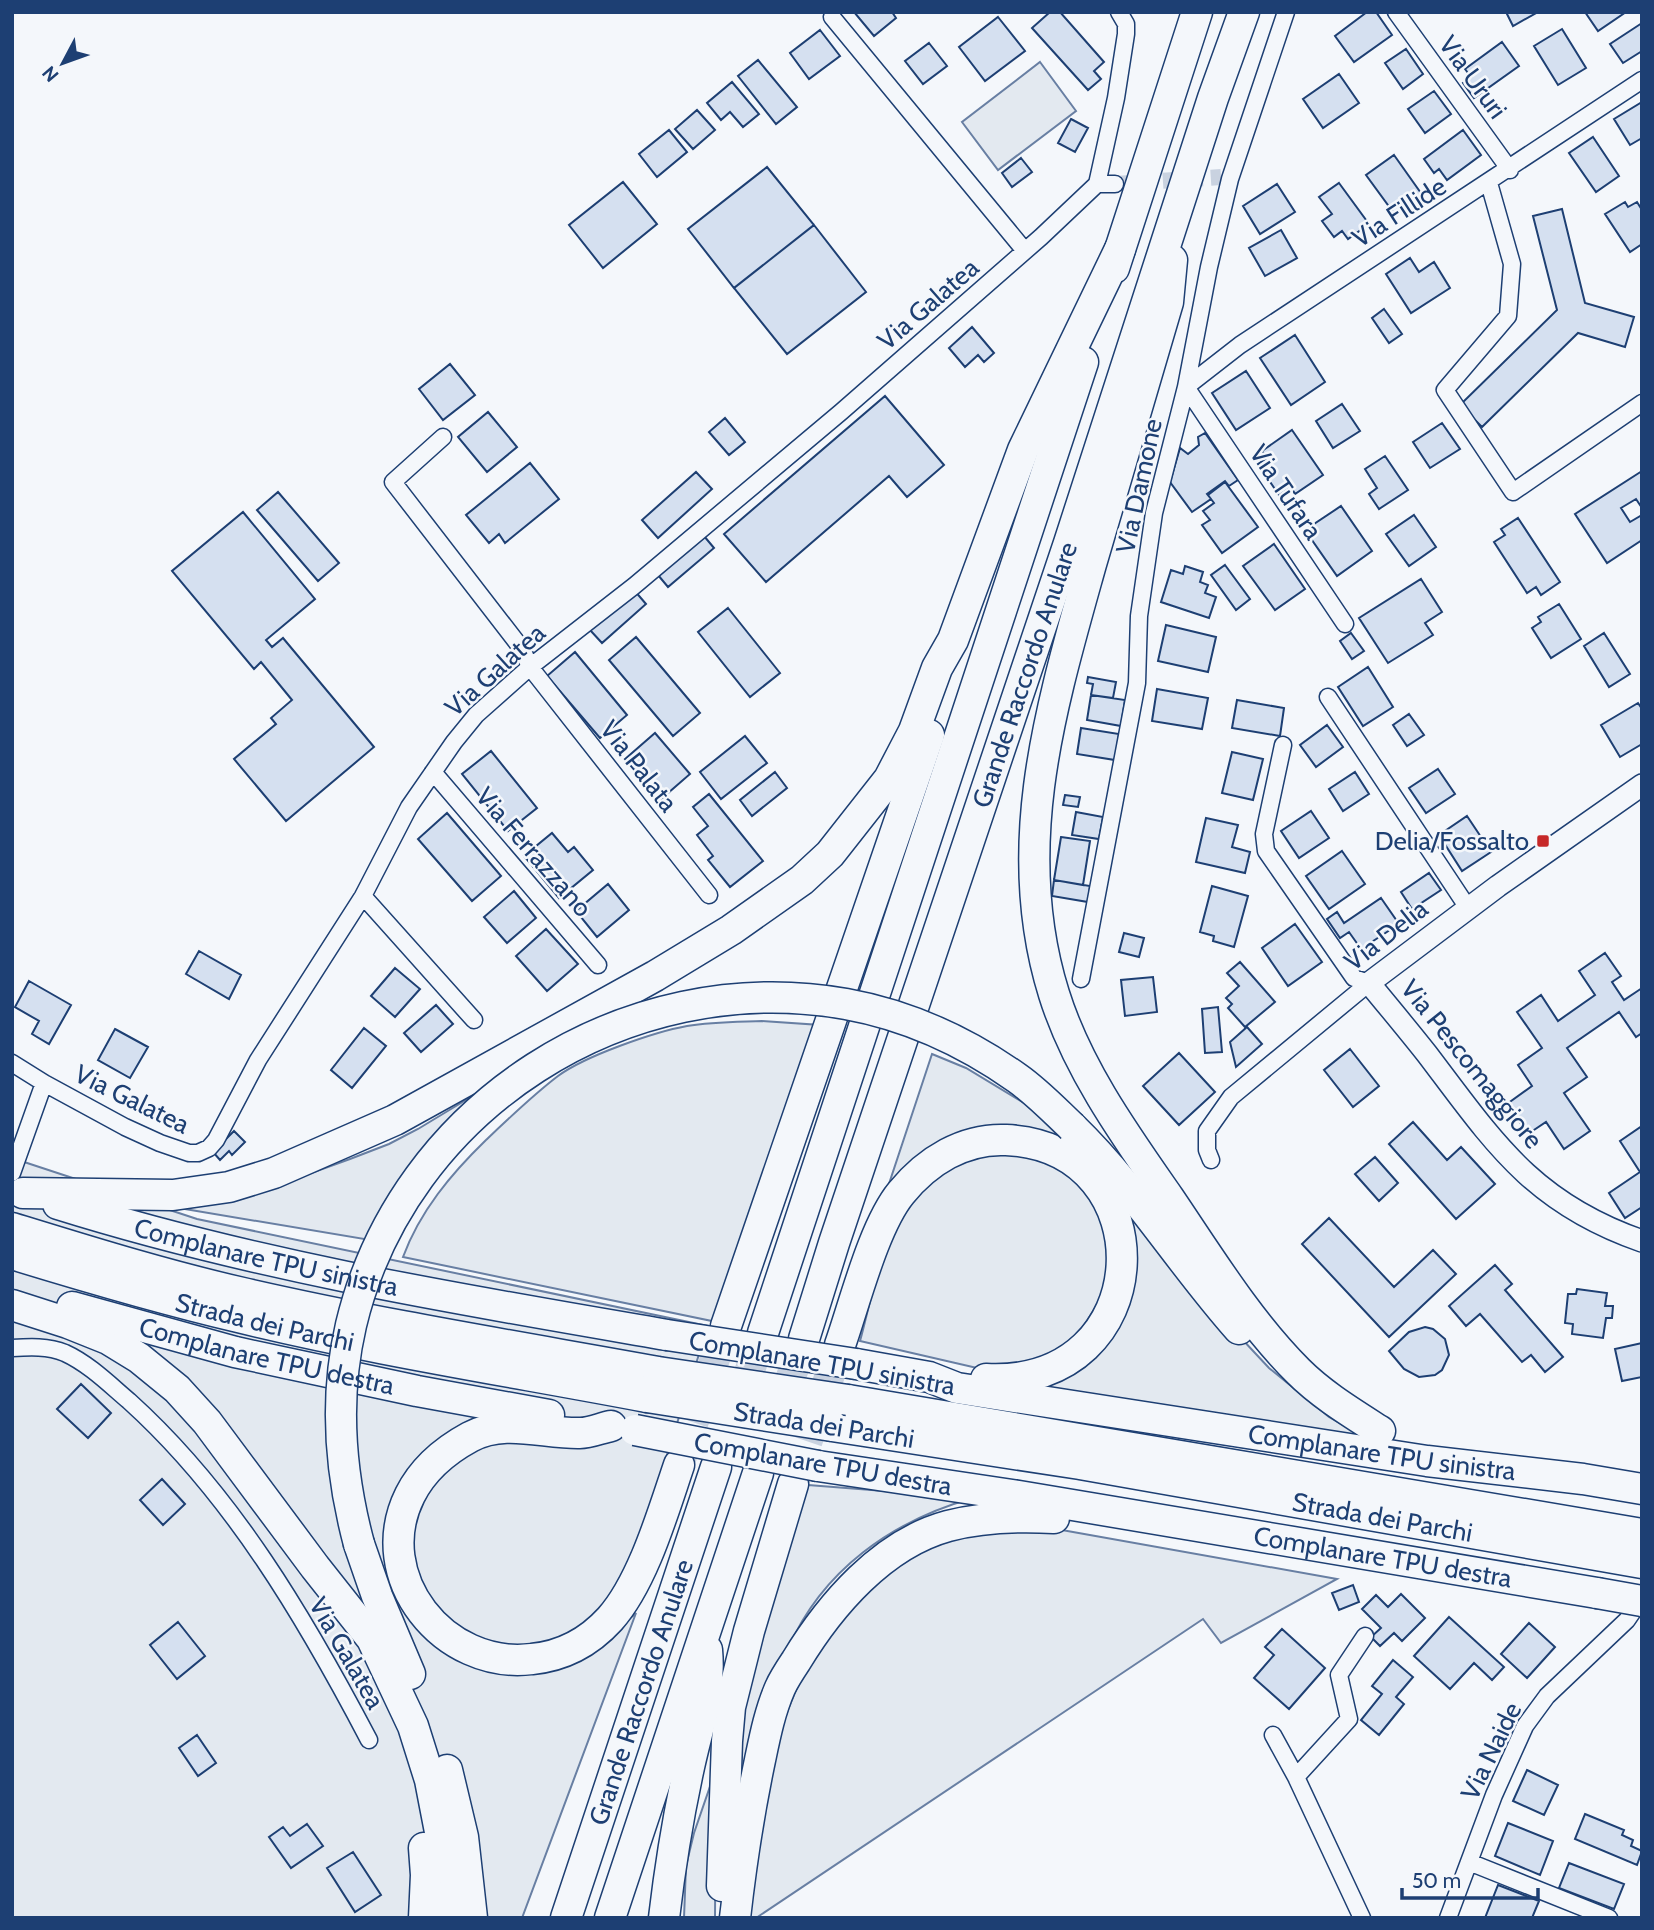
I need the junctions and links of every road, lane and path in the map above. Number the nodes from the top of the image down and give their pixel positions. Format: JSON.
{"nodes":[{"id":1,"x":1119,"y":12,"type":"edge"},
{"id":2,"x":1197,"y":12,"type":"edge"},
{"id":3,"x":1244,"y":12,"type":"edge"},
{"id":4,"x":1286,"y":12,"type":"edge"},
{"id":5,"x":1396,"y":12,"type":"edge"},
{"id":6,"x":832,"y":17,"type":"dead end"},
{"id":7,"x":1642,"y":80,"type":"edge"},
{"id":8,"x":1510,"y":170,"type":"junction"},
{"id":9,"x":1489,"y":183,"type":"junction"},
{"id":10,"x":1097,"y":184,"type":"junction"},
{"id":11,"x":1115,"y":184,"type":"tunnel mouth"},
{"id":12,"x":1170,"y":228,"type":"junction"},
{"id":13,"x":1120,"y":249,"type":"junction"},
{"id":14,"x":1025,"y":251,"type":"junction"},
{"id":15,"x":1186,"y":387,"type":"junction"},
{"id":16,"x":1642,"y":403,"type":"edge"},
{"id":17,"x":443,"y":438,"type":"dead end"},
{"id":18,"x":1345,"y":624,"type":"dead end"},
{"id":19,"x":953,"y":640,"type":"junction"},
{"id":20,"x":530,"y":667,"type":"junction"},
{"id":21,"x":1328,"y":697,"type":"dead end"},
{"id":22,"x":1283,"y":745,"type":"dead end"},
{"id":23,"x":433,"y":772,"type":"junction"},
{"id":24,"x":1642,"y":785,"type":"edge"},
{"id":25,"x":709,"y":895,"type":"dead end"},
{"id":26,"x":363,"y":896,"type":"junction"},
{"id":27,"x":1468,"y":908,"type":"junction"},
{"id":28,"x":598,"y":965,"type":"dead end"},
{"id":29,"x":1081,"y":979,"type":"dead end"},
{"id":30,"x":1369,"y":983,"type":"junction"},
{"id":31,"x":474,"y":1020,"type":"dead end"},
{"id":32,"x":12,"y":1063,"type":"edge"},
{"id":33,"x":44,"y":1083,"type":"junction"},
{"id":34,"x":1211,"y":1160,"type":"dead end"},
{"id":35,"x":16,"y":1185,"type":"edge"},
{"id":36,"x":12,"y":1228,"type":"edge"},
{"id":37,"x":1642,"y":1241,"type":"edge"},
{"id":38,"x":12,"y":1254,"type":"edge"},
{"id":39,"x":12,"y":1290,"type":"edge"},
{"id":40,"x":12,"y":1305,"type":"edge"},
{"id":41,"x":726,"y":1326,"type":"tunnel mouth"},
{"id":42,"x":763,"y":1333,"type":"tunnel mouth"},
{"id":43,"x":804,"y":1339,"type":"tunnel mouth"},
{"id":44,"x":12,"y":1348,"type":"edge"},
{"id":45,"x":848,"y":1355,"type":"junction"},
{"id":46,"x":929,"y":1377,"type":"junction"},
{"id":47,"x":652,"y":1385,"type":"junction"},
{"id":48,"x":623,"y":1428,"type":"junction"},
{"id":49,"x":1380,"y":1431,"type":"junction"},
{"id":50,"x":679,"y":1465,"type":"tunnel mouth"},
{"id":51,"x":716,"y":1467,"type":"tunnel mouth"},
{"id":52,"x":758,"y":1473,"type":"tunnel mouth"},
{"id":53,"x":1583,"y":1479,"type":"junction"},
{"id":54,"x":793,"y":1484,"type":"tunnel mouth"},
{"id":55,"x":1636,"y":1488,"type":"edge"},
{"id":56,"x":1193,"y":1526,"type":"junction"},
{"id":57,"x":1621,"y":1540,"type":"edge"},
{"id":58,"x":1642,"y":1563,"type":"edge"},
{"id":59,"x":315,"y":1567,"type":"junction"},
{"id":60,"x":1642,"y":1600,"type":"edge"},
{"id":61,"x":705,"y":1633,"type":"junction"},
{"id":62,"x":1365,"y":1636,"type":"dead end"},
{"id":63,"x":1273,"y":1735,"type":"dead end"},
{"id":64,"x":369,"y":1740,"type":"dead end"},
{"id":65,"x":1296,"y":1777,"type":"junction"},
{"id":66,"x":1469,"y":1862,"type":"junction"},
{"id":67,"x":424,"y":1918,"type":"edge"},
{"id":68,"x":449,"y":1918,"type":"edge"},
{"id":69,"x":472,"y":1918,"type":"edge"},
{"id":70,"x":566,"y":1918,"type":"edge"},
{"id":71,"x":610,"y":1918,"type":"edge"},
{"id":72,"x":664,"y":1918,"type":"edge"},
{"id":73,"x":720,"y":1918,"type":"edge"},
{"id":74,"x":734,"y":1918,"type":"edge"},
{"id":75,"x":1362,"y":1918,"type":"edge"},
{"id":76,"x":1448,"y":1918,"type":"edge"},
{"id":77,"x":1609,"y":1918,"type":"edge"}],
"edges":[{"from":1,"to":10,"type":"street"},
{"from":2,"to":13,"type":"highway","name":"Grande Raccordo Anulare"},
{"from":3,"to":12,"type":"highway","name":"Grande Raccordo Anulare"},
{"from":4,"to":15,"type":"street","name":"Via Damone"},
{"from":5,"to":8,"type":"street","name":"Via Ururi"},
{"from":6,"to":14,"type":"street"},
{"from":7,"to":8,"type":"street","name":"Via Fillide"},
{"from":8,"to":9,"type":"street","name":"Via Fillide"},
{"from":9,"to":15,"type":"street","name":"Via Fillide"},
{"from":9,"to":16,"type":"street"},
{"from":10,"to":11,"type":"street"},
{"from":10,"to":14,"type":"street","name":"Via Galatea"},
{"from":12,"to":43,"type":"highway","name":"Grande Raccordo Anulare"},
{"from":12,"to":49,"type":"highway"},
{"from":13,"to":19,"type":"highway"},
{"from":13,"to":42,"type":"highway","name":"Grande Raccordo Anulare"},
{"from":14,"to":20,"type":"street","name":"Via Galatea"},
{"from":15,"to":18,"type":"street","name":"Via Tufara"},
{"from":15,"to":29,"type":"street","name":"Via Damone"},
{"from":17,"to":20,"type":"street","name":"Via Palata"},
{"from":19,"to":35,"type":"highway"},
{"from":19,"to":41,"type":"highway"},
{"from":20,"to":23,"type":"street","name":"Via Galatea"},
{"from":20,"to":25,"type":"street","name":"Via Palata"},
{"from":21,"to":27,"type":"street"},
{"from":22,"to":30,"type":"street"},
{"from":23,"to":26,"type":"street","name":"Via Galatea"},
{"from":23,"to":28,"type":"street","name":"Via Ferrazzano"},
{"from":24,"to":27,"type":"street","name":"Via Delia"},
{"from":26,"to":31,"type":"street"},
{"from":26,"to":33,"type":"street","name":"Via Galatea"},
{"from":27,"to":30,"type":"street","name":"Via Delia"},
{"from":30,"to":34,"type":"street","name":"Via Delia"},
{"from":30,"to":37,"type":"street","name":"Via Pescomaggiore"},
{"from":32,"to":33,"type":"street"},
{"from":33,"to":35,"type":"street","name":"Via Galatea"},
{"from":35,"to":45,"type":"highway","name":"Complanare TPU sinistra","bridge":true},
{"from":36,"to":47,"type":"highway","name":"Strada dei Parchi"},
{"from":38,"to":47,"type":"highway","name":"Strada dei Parchi"},
{"from":39,"to":48,"type":"highway","name":"Complanare TPU destra"},
{"from":40,"to":59,"type":"highway"},
{"from":44,"to":64,"type":"street","name":"Via Galatea"},
{"from":45,"to":46,"type":"highway","name":"Complanare TPU sinistra"},
{"from":45,"to":46,"type":"highway"},
{"from":46,"to":53,"type":"highway","name":"Complanare TPU sinistra"},
{"from":47,"to":57,"type":"highway","name":"Strada dei Parchi","bridge":true},
{"from":47,"to":57,"type":"highway","name":"Strada dei Parchi","bridge":true},
{"from":48,"to":50,"type":"highway"},
{"from":48,"to":56,"type":"highway","name":"Complanare TPU destra","bridge":true},
{"from":49,"to":53,"type":"highway"},
{"from":49,"to":69,"type":"highway","bridge":true},
{"from":51,"to":70,"type":"highway","name":"Grande Raccordo Anulare"},
{"from":52,"to":61,"type":"highway","name":"Grande Raccordo Anulare"},
{"from":53,"to":55,"type":"highway","name":"Complanare TPU sinistra"},
{"from":54,"to":73,"type":"highway"},
{"from":56,"to":60,"type":"highway","name":"Complanare TPU destra","bridge":true},
{"from":56,"to":74,"type":"highway"},
{"from":57,"to":58,"type":"highway","name":"Strada dei Parchi"},
{"from":59,"to":67,"type":"highway"},
{"from":59,"to":68,"type":"highway"},
{"from":60,"to":66,"type":"street","name":"Via Naide"},
{"from":61,"to":71,"type":"highway","name":"Grande Raccordo Anulare"},
{"from":61,"to":72,"type":"highway"},
{"from":62,"to":65,"type":"street"},
{"from":63,"to":65,"type":"street"},
{"from":65,"to":75,"type":"street"},
{"from":66,"to":76,"type":"street","name":"Via Naide"},
{"from":66,"to":77,"type":"street"}]}
